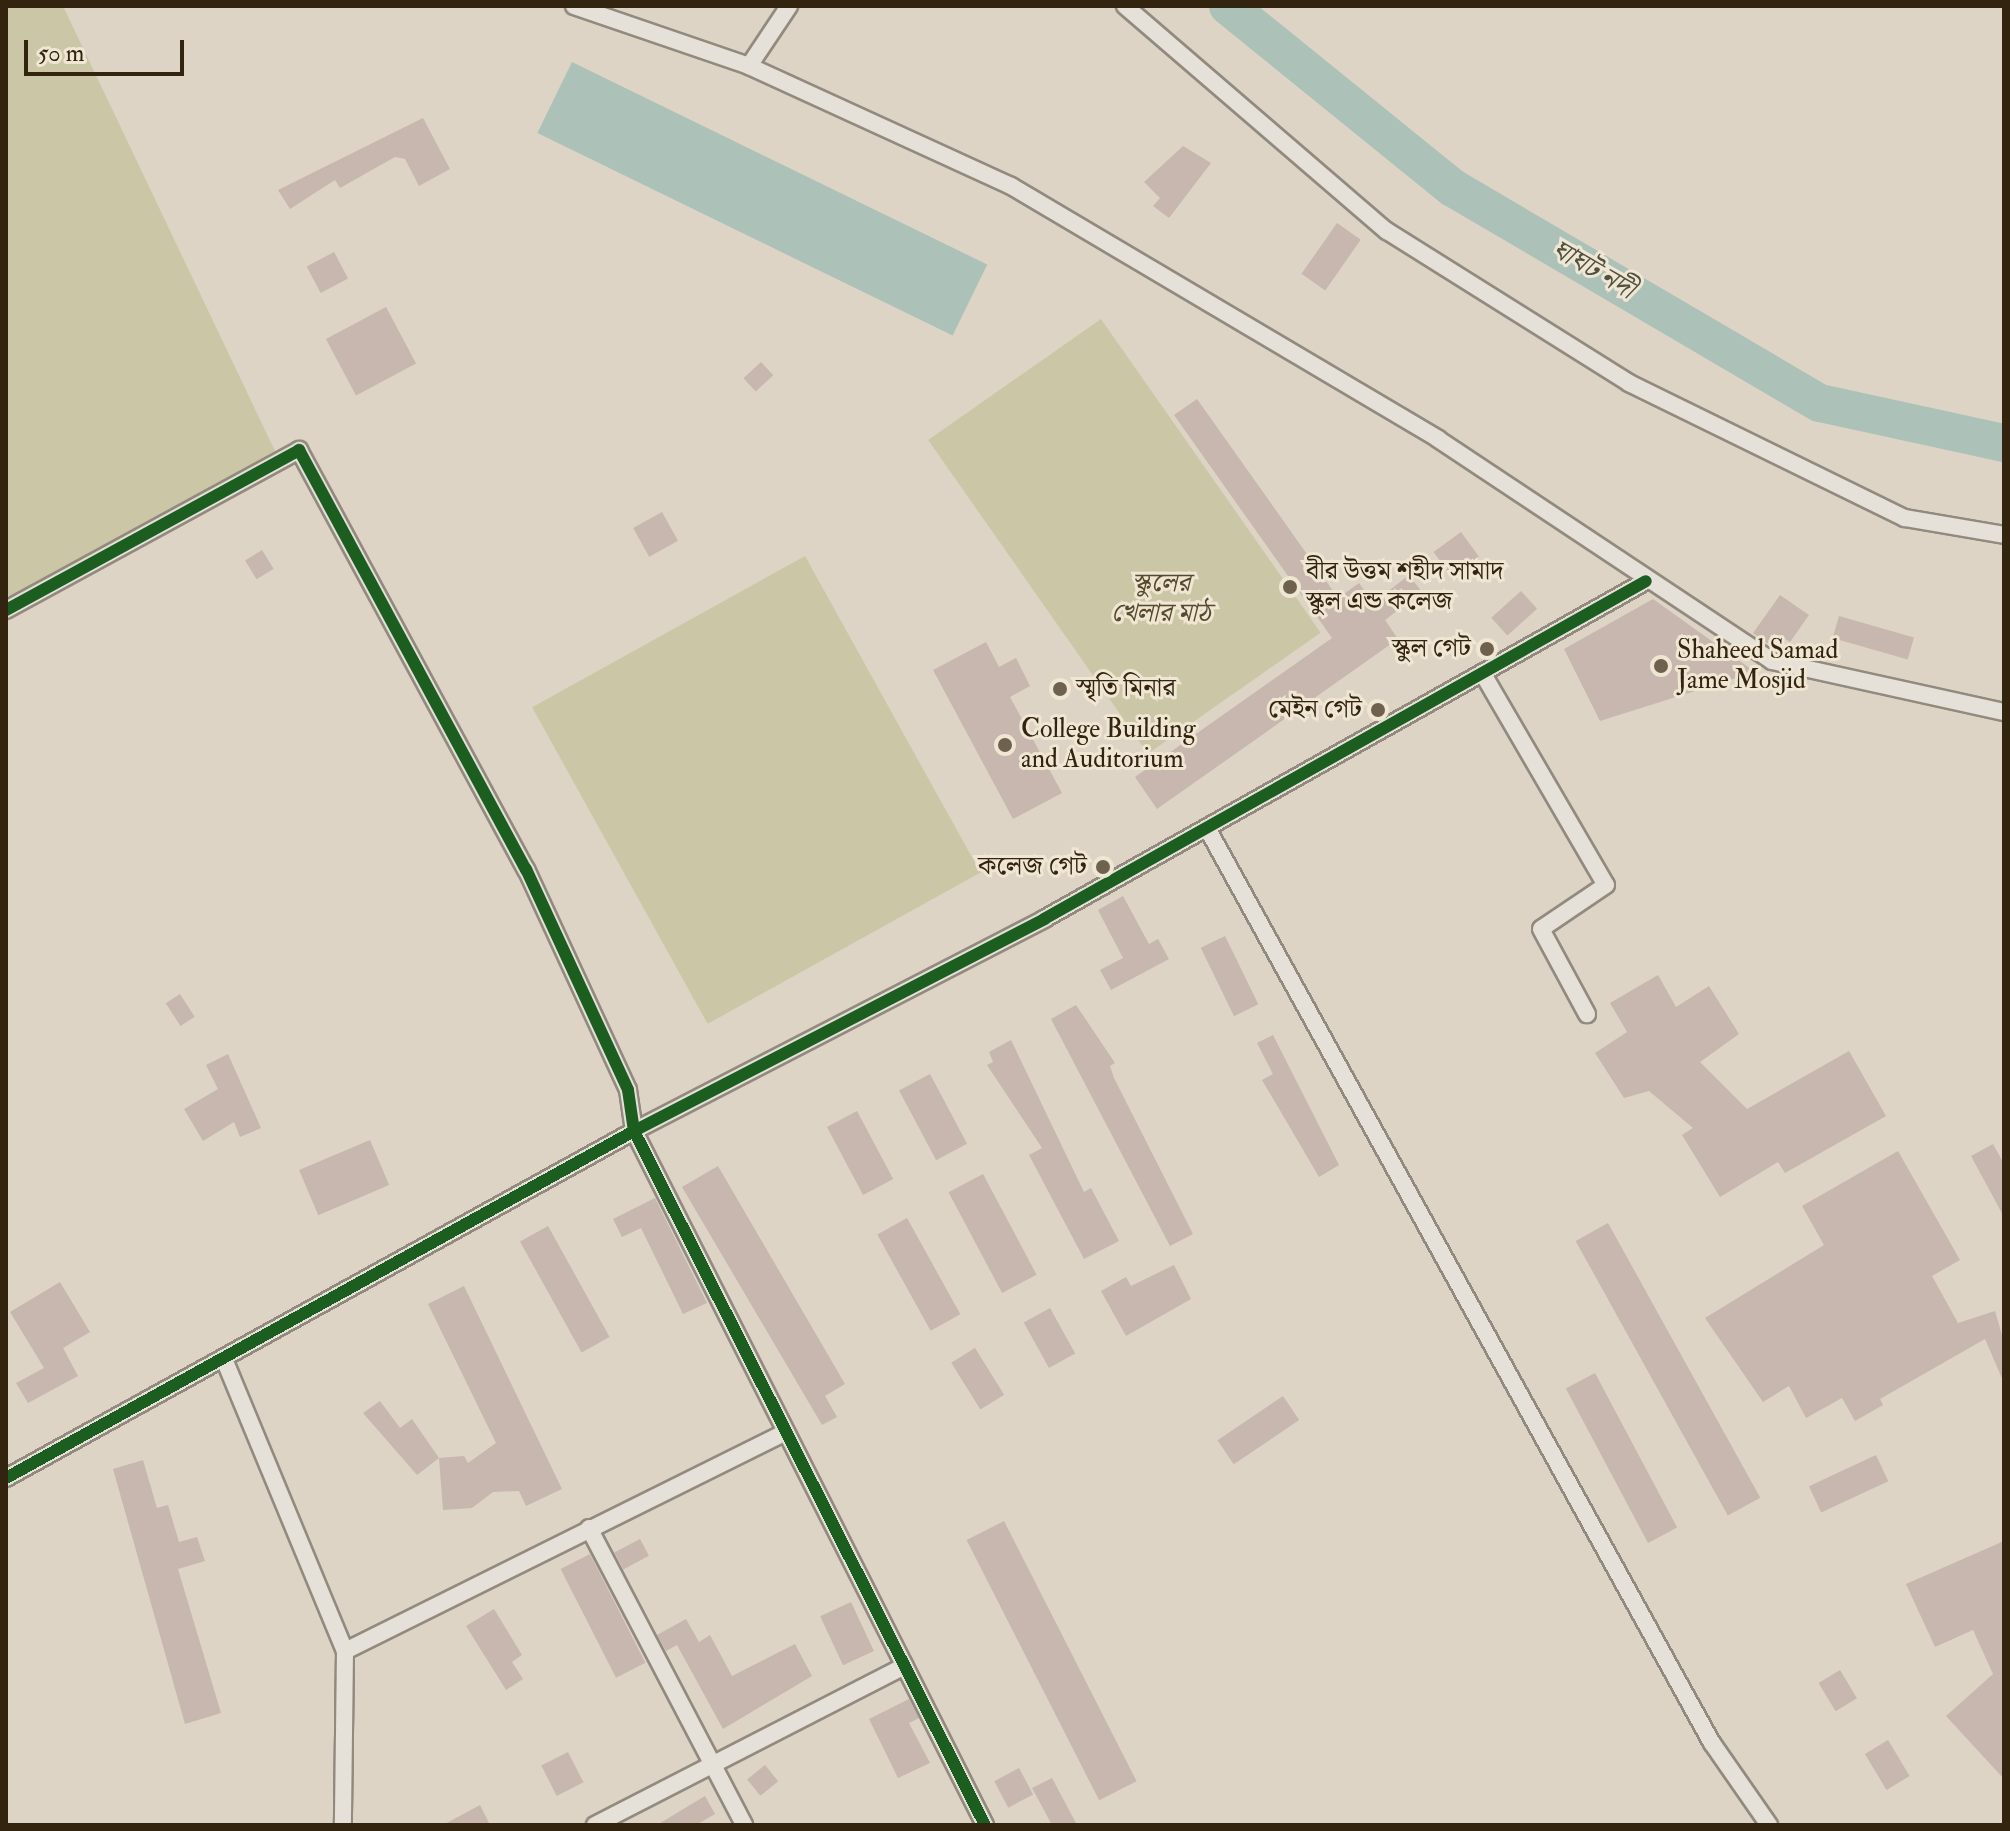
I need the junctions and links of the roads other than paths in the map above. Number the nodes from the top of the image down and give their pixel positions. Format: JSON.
{"nodes":[{"id":1,"x":574,"y":6,"type":"edge"},
{"id":2,"x":789,"y":6,"type":"edge"},
{"id":3,"x":1125,"y":6,"type":"edge"},
{"id":4,"x":749,"y":66,"type":"junction"},
{"id":5,"x":2004,"y":535,"type":"edge"},
{"id":6,"x":1646,"y":581,"type":"junction"},
{"id":7,"x":6,"y":610,"type":"edge"},
{"id":8,"x":1483,"y":674,"type":"junction"},
{"id":9,"x":2004,"y":712,"type":"edge"},
{"id":10,"x":1207,"y":828,"type":"junction"},
{"id":11,"x":1587,"y":1014,"type":"dead end"},
{"id":12,"x":634,"y":1131,"type":"junction"},
{"id":13,"x":224,"y":1359,"type":"junction"},
{"id":14,"x":786,"y":1432,"type":"junction"},
{"id":15,"x":6,"y":1478,"type":"edge"},
{"id":16,"x":589,"y":1528,"type":"junction"},
{"id":17,"x":345,"y":1651,"type":"junction"},
{"id":18,"x":905,"y":1666,"type":"junction"},
{"id":19,"x":711,"y":1762,"type":"junction"},
{"id":20,"x":343,"y":1825,"type":"edge"},
{"id":21,"x":595,"y":1825,"type":"edge"},
{"id":22,"x":744,"y":1825,"type":"edge"},
{"id":23,"x":985,"y":1825,"type":"edge"},
{"id":24,"x":1769,"y":1825,"type":"edge"}],
"edges":[{"from":1,"to":4,"type":"street"},
{"from":2,"to":4,"type":"street"},
{"from":3,"to":5,"type":"street"},
{"from":4,"to":6,"type":"street"},
{"from":6,"to":8,"type":"street"},
{"from":6,"to":9,"type":"street"},
{"from":7,"to":12,"type":"street"},
{"from":8,"to":10,"type":"street"},
{"from":8,"to":11,"type":"street"},
{"from":10,"to":12,"type":"street"},
{"from":10,"to":24,"type":"street"},
{"from":12,"to":13,"type":"street"},
{"from":12,"to":14,"type":"street"},
{"from":13,"to":15,"type":"street"},
{"from":13,"to":17,"type":"street"},
{"from":14,"to":16,"type":"street"},
{"from":14,"to":18,"type":"street"},
{"from":16,"to":17,"type":"street"},
{"from":16,"to":19,"type":"street"},
{"from":17,"to":20,"type":"street"},
{"from":18,"to":19,"type":"street"},
{"from":18,"to":23,"type":"street"},
{"from":19,"to":21,"type":"street"},
{"from":19,"to":22,"type":"street"}]}
